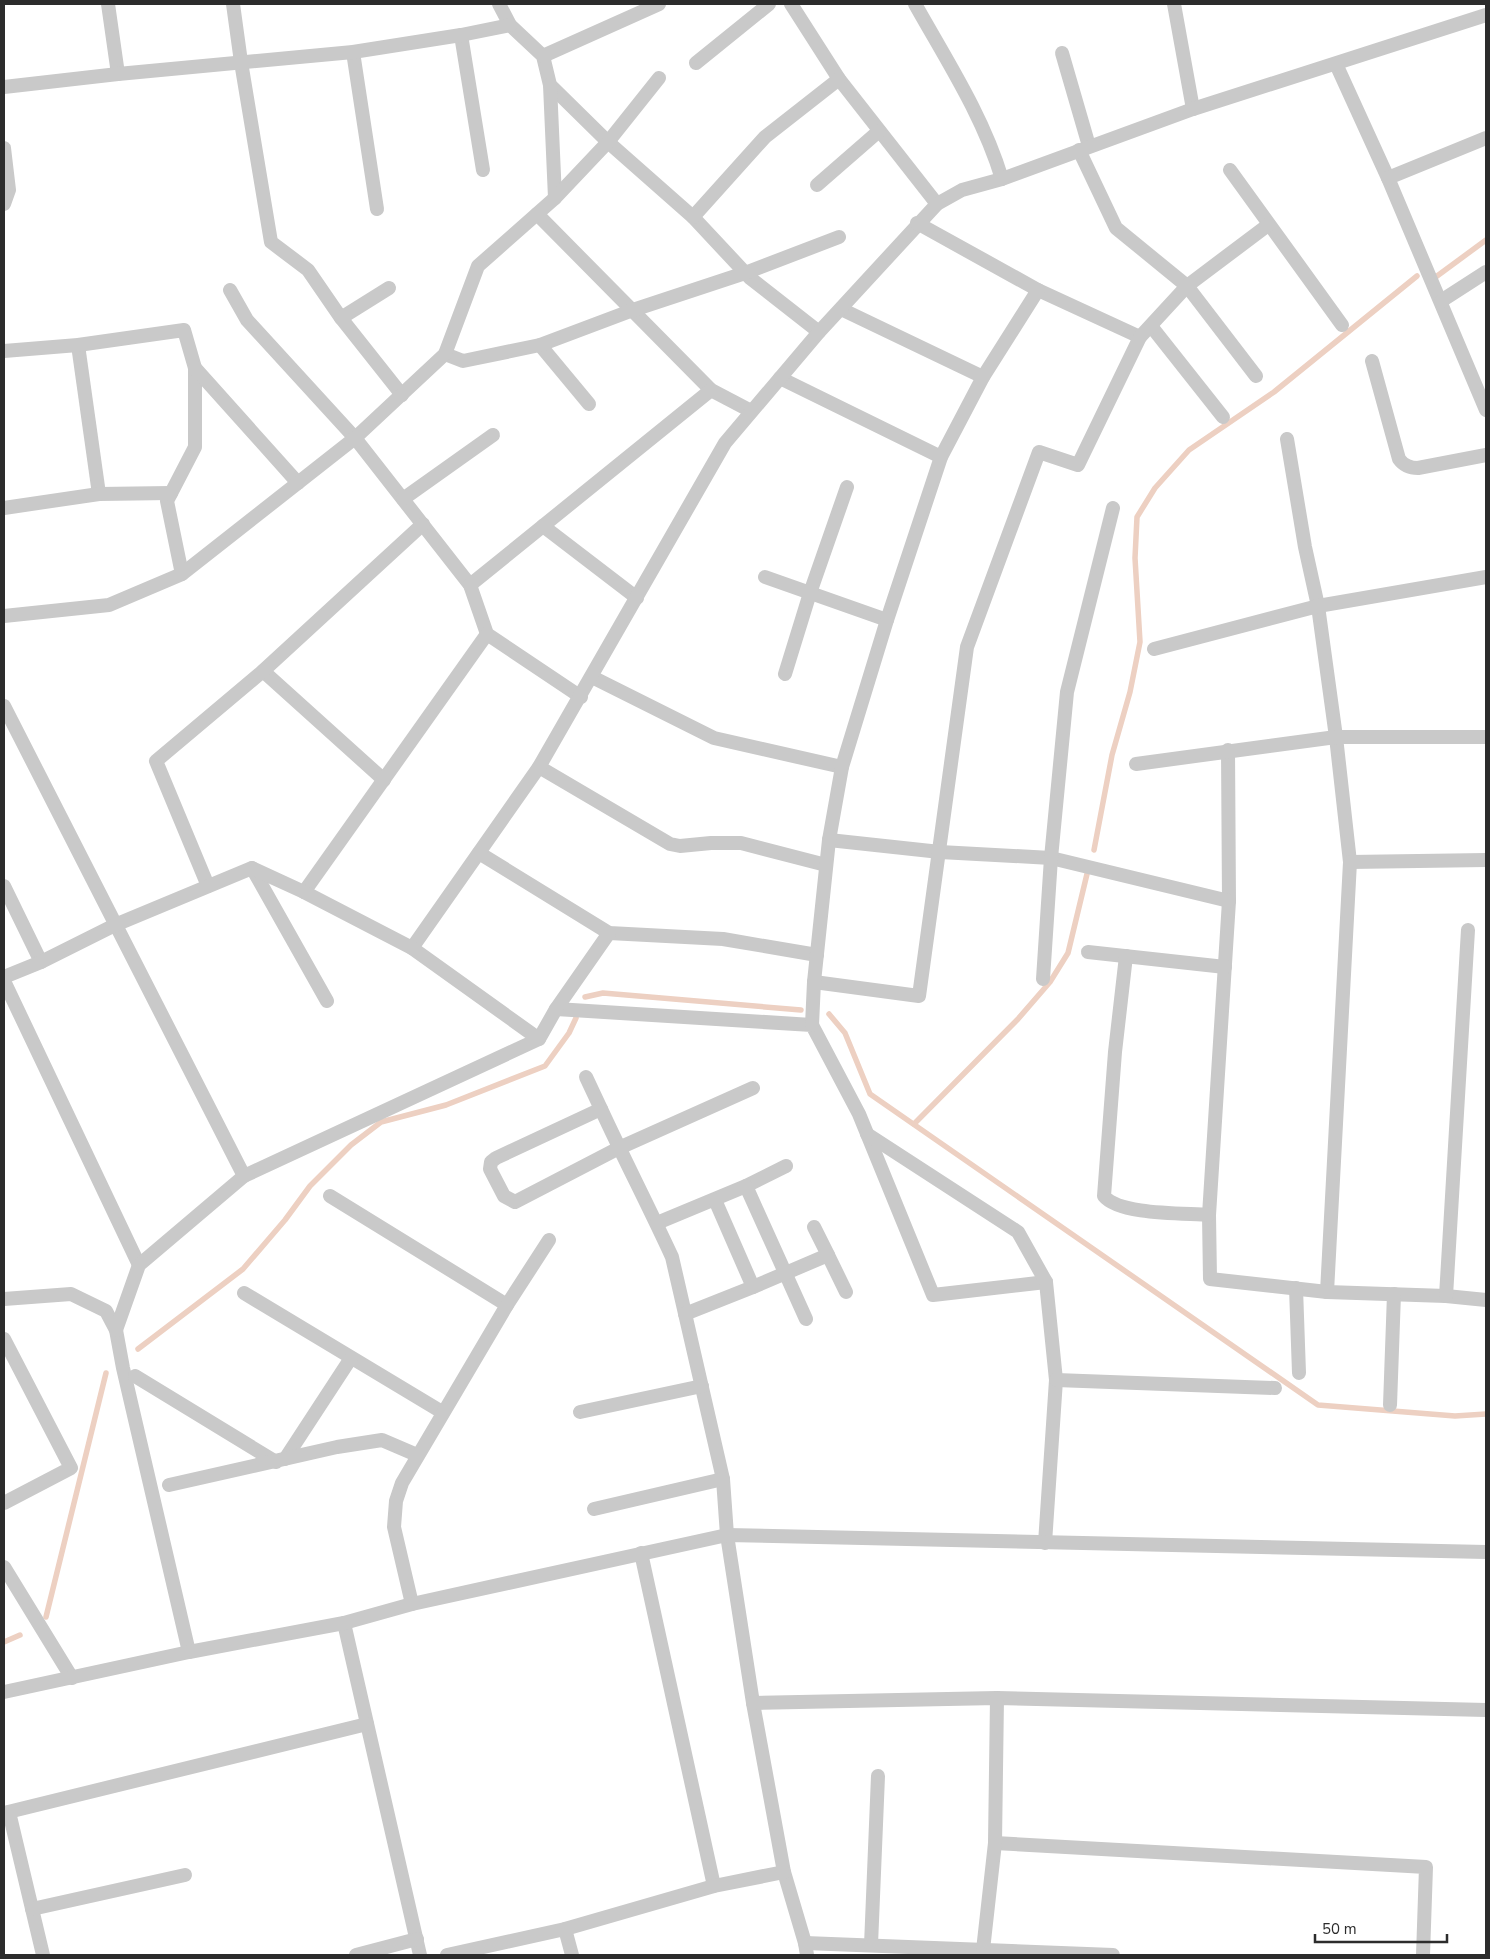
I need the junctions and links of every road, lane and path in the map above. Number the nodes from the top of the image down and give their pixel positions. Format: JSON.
{"nodes":[{"id":1,"x":108,"y":4,"type":"edge"},
{"id":2,"x":233,"y":4,"type":"edge"},
{"id":3,"x":499,"y":4,"type":"edge"},
{"id":4,"x":659,"y":4,"type":"edge"},
{"id":5,"x":769,"y":4,"type":"edge"},
{"id":6,"x":791,"y":4,"type":"edge"},
{"id":7,"x":915,"y":4,"type":"edge"},
{"id":8,"x":1174,"y":4,"type":"edge"},
{"id":9,"x":1486,"y":15,"type":"edge"},
{"id":10,"x":510,"y":25,"type":"junction"},
{"id":11,"x":461,"y":35,"type":"junction"},
{"id":12,"x":353,"y":52,"type":"junction"},
{"id":13,"x":1062,"y":52,"type":"dead end"},
{"id":14,"x":543,"y":56,"type":"junction"},
{"id":15,"x":241,"y":62,"type":"junction"},
{"id":16,"x":696,"y":63,"type":"dead end"},
{"id":17,"x":1336,"y":64,"type":"junction"},
{"id":18,"x":118,"y":74,"type":"junction"},
{"id":19,"x":659,"y":78,"type":"dead end"},
{"id":20,"x":839,"y":79,"type":"junction"},
{"id":21,"x":550,"y":85,"type":"junction"},
{"id":22,"x":4,"y":88,"type":"edge"},
{"id":23,"x":1193,"y":109,"type":"junction"},
{"id":24,"x":879,"y":131,"type":"junction"},
{"id":25,"x":1486,"y":138,"type":"edge"},
{"id":26,"x":608,"y":142,"type":"junction"},
{"id":27,"x":4,"y":148,"type":"edge"},
{"id":28,"x":1084,"y":148,"type":"junction"},
{"id":29,"x":484,"y":170,"type":"dead end"},
{"id":30,"x":1230,"y":170,"type":"dead end"},
{"id":31,"x":1388,"y":178,"type":"junction"},
{"id":32,"x":1002,"y":179,"type":"junction"},
{"id":33,"x":817,"y":185,"type":"dead end"},
{"id":34,"x":555,"y":198,"type":"junction"},
{"id":35,"x":4,"y":204,"type":"edge"},
{"id":36,"x":936,"y":204,"type":"junction"},
{"id":37,"x":378,"y":209,"type":"dead end"},
{"id":38,"x":537,"y":214,"type":"junction"},
{"id":39,"x":693,"y":217,"type":"junction"},
{"id":40,"x":917,"y":224,"type":"junction"},
{"id":41,"x":1268,"y":225,"type":"junction"},
{"id":42,"x":839,"y":237,"type":"dead end"},
{"id":43,"x":1486,"y":272,"type":"edge"},
{"id":44,"x":745,"y":273,"type":"junction"},
{"id":45,"x":1187,"y":286,"type":"junction"},
{"id":46,"x":389,"y":288,"type":"dead end"},
{"id":47,"x":230,"y":290,"type":"dead end"},
{"id":48,"x":1038,"y":290,"type":"junction"},
{"id":49,"x":1441,"y":301,"type":"junction"},
{"id":50,"x":841,"y":309,"type":"junction"},
{"id":51,"x":633,"y":310,"type":"junction"},
{"id":52,"x":341,"y":318,"type":"junction"},
{"id":53,"x":1342,"y":325,"type":"dead end"},
{"id":54,"x":1150,"y":326,"type":"junction"},
{"id":55,"x":819,"y":332,"type":"junction"},
{"id":56,"x":1140,"y":336,"type":"junction"},
{"id":57,"x":78,"y":345,"type":"junction"},
{"id":58,"x":540,"y":345,"type":"junction"},
{"id":59,"x":4,"y":351,"type":"edge"},
{"id":60,"x":445,"y":354,"type":"junction"},
{"id":61,"x":1372,"y":361,"type":"dead end"},
{"id":62,"x":195,"y":368,"type":"junction"},
{"id":63,"x":1256,"y":376,"type":"dead end"},
{"id":64,"x":983,"y":377,"type":"junction"},
{"id":65,"x":780,"y":378,"type":"junction"},
{"id":66,"x":710,"y":390,"type":"junction"},
{"id":67,"x":402,"y":395,"type":"junction"},
{"id":68,"x":589,"y":404,"type":"dead end"},
{"id":69,"x":1486,"y":410,"type":"edge"},
{"id":70,"x":751,"y":411,"type":"junction"},
{"id":71,"x":1223,"y":417,"type":"dead end"},
{"id":72,"x":493,"y":434,"type":"dead end"},
{"id":73,"x":355,"y":438,"type":"junction"},
{"id":74,"x":1287,"y":439,"type":"dead end"},
{"id":75,"x":1486,"y":455,"type":"edge"},
{"id":76,"x":941,"y":457,"type":"junction"},
{"id":77,"x":298,"y":483,"type":"junction"},
{"id":78,"x":847,"y":487,"type":"dead end"},
{"id":79,"x":171,"y":492,"type":"junction"},
{"id":80,"x":99,"y":494,"type":"junction"},
{"id":81,"x":403,"y":499,"type":"junction"},
{"id":82,"x":4,"y":508,"type":"edge"},
{"id":83,"x":1113,"y":508,"type":"dead end"},
{"id":84,"x":423,"y":524,"type":"junction"},
{"id":85,"x":543,"y":526,"type":"junction"},
{"id":86,"x":182,"y":574,"type":"junction"},
{"id":87,"x":765,"y":577,"type":"dead end"},
{"id":88,"x":1486,"y":577,"type":"edge"},
{"id":89,"x":470,"y":585,"type":"junction"},
{"id":90,"x":810,"y":593,"type":"junction"},
{"id":91,"x":637,"y":598,"type":"junction"},
{"id":92,"x":1318,"y":606,"type":"junction"},
{"id":93,"x":4,"y":616,"type":"edge"},
{"id":94,"x":887,"y":620,"type":"junction"},
{"id":95,"x":487,"y":634,"type":"junction"},
{"id":96,"x":1154,"y":649,"type":"dead end"},
{"id":97,"x":263,"y":671,"type":"junction"},
{"id":98,"x":785,"y":674,"type":"dead end"},
{"id":99,"x":592,"y":677,"type":"junction"},
{"id":100,"x":581,"y":697,"type":"junction"},
{"id":101,"x":4,"y":706,"type":"edge"},
{"id":102,"x":1336,"y":737,"type":"junction"},
{"id":103,"x":1486,"y":737,"type":"edge"},
{"id":104,"x":1228,"y":750,"type":"junction"},
{"id":105,"x":1136,"y":764,"type":"dead end"},
{"id":106,"x":540,"y":767,"type":"junction"},
{"id":107,"x":842,"y":767,"type":"junction"},
{"id":108,"x":384,"y":780,"type":"junction"},
{"id":109,"x":829,"y":840,"type":"junction"},
{"id":110,"x":940,"y":852,"type":"junction"},
{"id":111,"x":479,"y":853,"type":"junction"},
{"id":112,"x":1051,"y":858,"type":"junction"},
{"id":113,"x":1486,"y":860,"type":"edge"},
{"id":114,"x":1350,"y":862,"type":"junction"},
{"id":115,"x":826,"y":865,"type":"junction"},
{"id":116,"x":252,"y":868,"type":"junction"},
{"id":117,"x":4,"y":886,"type":"edge"},
{"id":118,"x":208,"y":886,"type":"junction"},
{"id":119,"x":304,"y":892,"type":"junction"},
{"id":120,"x":1229,"y":901,"type":"junction"},
{"id":121,"x":115,"y":924,"type":"junction"},
{"id":122,"x":1468,"y":930,"type":"dead end"},
{"id":123,"x":609,"y":933,"type":"junction"},
{"id":124,"x":412,"y":948,"type":"junction"},
{"id":125,"x":1088,"y":952,"type":"dead end"},
{"id":126,"x":816,"y":955,"type":"junction"},
{"id":127,"x":1126,"y":956,"type":"junction"},
{"id":128,"x":41,"y":962,"type":"junction"},
{"id":129,"x":1224,"y":967,"type":"junction"},
{"id":130,"x":4,"y":977,"type":"edge"},
{"id":131,"x":1043,"y":979,"type":"dead end"},
{"id":132,"x":4,"y":981,"type":"edge"},
{"id":133,"x":814,"y":982,"type":"junction"},
{"id":134,"x":327,"y":1001,"type":"dead end"},
{"id":135,"x":556,"y":1009,"type":"junction"},
{"id":136,"x":812,"y":1025,"type":"junction"},
{"id":137,"x":539,"y":1039,"type":"junction"},
{"id":138,"x":586,"y":1077,"type":"dead end"},
{"id":139,"x":753,"y":1088,"type":"dead end"},
{"id":140,"x":601,"y":1110,"type":"junction"},
{"id":141,"x":868,"y":1134,"type":"junction"},
{"id":142,"x":619,"y":1148,"type":"junction"},
{"id":143,"x":786,"y":1166,"type":"dead end"},
{"id":144,"x":244,"y":1176,"type":"junction"},
{"id":145,"x":746,"y":1186,"type":"junction"},
{"id":146,"x":330,"y":1196,"type":"dead end"},
{"id":147,"x":715,"y":1200,"type":"junction"},
{"id":148,"x":1209,"y":1215,"type":"junction"},
{"id":149,"x":657,"y":1223,"type":"junction"},
{"id":150,"x":814,"y":1227,"type":"dead end"},
{"id":151,"x":549,"y":1240,"type":"dead end"},
{"id":152,"x":828,"y":1255,"type":"junction"},
{"id":153,"x":139,"y":1265,"type":"junction"},
{"id":154,"x":786,"y":1273,"type":"junction"},
{"id":155,"x":1046,"y":1282,"type":"junction"},
{"id":156,"x":754,"y":1287,"type":"junction"},
{"id":157,"x":1296,"y":1288,"type":"junction"},
{"id":158,"x":846,"y":1292,"type":"dead end"},
{"id":159,"x":1327,"y":1292,"type":"junction"},
{"id":160,"x":244,"y":1293,"type":"dead end"},
{"id":161,"x":1394,"y":1294,"type":"junction"},
{"id":162,"x":1446,"y":1296,"type":"junction"},
{"id":163,"x":4,"y":1299,"type":"edge"},
{"id":164,"x":1486,"y":1300,"type":"edge"},
{"id":165,"x":507,"y":1305,"type":"junction"},
{"id":166,"x":685,"y":1314,"type":"junction"},
{"id":167,"x":806,"y":1319,"type":"dead end"},
{"id":168,"x":116,"y":1330,"type":"junction"},
{"id":169,"x":4,"y":1339,"type":"edge"},
{"id":170,"x":351,"y":1358,"type":"junction"},
{"id":171,"x":1299,"y":1373,"type":"dead end"},
{"id":172,"x":135,"y":1376,"type":"dead end"},
{"id":173,"x":1056,"y":1380,"type":"junction"},
{"id":174,"x":702,"y":1386,"type":"junction"},
{"id":175,"x":1275,"y":1388,"type":"dead end"},
{"id":176,"x":1390,"y":1405,"type":"dead end"},
{"id":177,"x":442,"y":1412,"type":"junction"},
{"id":178,"x":580,"y":1412,"type":"dead end"},
{"id":179,"x":418,"y":1455,"type":"junction"},
{"id":180,"x":281,"y":1460,"type":"junction"},
{"id":181,"x":723,"y":1479,"type":"junction"},
{"id":182,"x":169,"y":1485,"type":"dead end"},
{"id":183,"x":4,"y":1503,"type":"edge"},
{"id":184,"x":594,"y":1509,"type":"dead end"},
{"id":185,"x":728,"y":1535,"type":"junction"},
{"id":186,"x":1045,"y":1543,"type":"junction"},
{"id":187,"x":1486,"y":1552,"type":"edge"},
{"id":188,"x":641,"y":1554,"type":"junction"},
{"id":189,"x":4,"y":1567,"type":"edge"},
{"id":190,"x":412,"y":1604,"type":"junction"},
{"id":191,"x":344,"y":1623,"type":"junction"},
{"id":192,"x":189,"y":1652,"type":"junction"},
{"id":193,"x":72,"y":1678,"type":"junction"},
{"id":194,"x":4,"y":1692,"type":"edge"},
{"id":195,"x":997,"y":1698,"type":"junction"},
{"id":196,"x":753,"y":1703,"type":"junction"},
{"id":197,"x":1486,"y":1710,"type":"edge"},
{"id":198,"x":367,"y":1724,"type":"junction"},
{"id":199,"x":878,"y":1776,"type":"dead end"},
{"id":200,"x":7,"y":1813,"type":"edge"},
{"id":201,"x":995,"y":1843,"type":"junction"},
{"id":202,"x":784,"y":1872,"type":"junction"},
{"id":203,"x":185,"y":1875,"type":"dead end"},
{"id":204,"x":714,"y":1886,"type":"junction"},
{"id":205,"x":32,"y":1909,"type":"junction"},
{"id":206,"x":565,"y":1929,"type":"junction"},
{"id":207,"x":417,"y":1939,"type":"junction"},
{"id":208,"x":871,"y":1945,"type":"junction"},
{"id":209,"x":806,"y":1949,"type":"edge"},
{"id":210,"x":983,"y":1950,"type":"junction"},
{"id":211,"x":43,"y":1955,"type":"edge"},
{"id":212,"x":356,"y":1955,"type":"edge"},
{"id":213,"x":420,"y":1955,"type":"edge"},
{"id":214,"x":447,"y":1955,"type":"edge"},
{"id":215,"x":572,"y":1955,"type":"edge"},
{"id":216,"x":1113,"y":1955,"type":"edge"},
{"id":217,"x":1423,"y":1955,"type":"edge"}],
"edges":[{"from":1,"to":18,"type":"street"},
{"from":2,"to":15,"type":"street"},
{"from":3,"to":10,"type":"street"},
{"from":4,"to":14,"type":"street"},
{"from":5,"to":16,"type":"street"},
{"from":6,"to":20,"type":"street"},
{"from":7,"to":32,"type":"street"},
{"from":8,"to":23,"type":"street"},
{"from":9,"to":17,"type":"street"},
{"from":10,"to":11,"type":"street"},
{"from":10,"to":14,"type":"street"},
{"from":11,"to":12,"type":"street"},
{"from":11,"to":29,"type":"street"},
{"from":12,"to":15,"type":"street"},
{"from":12,"to":37,"type":"street"},
{"from":13,"to":28,"type":"street"},
{"from":14,"to":21,"type":"street"},
{"from":15,"to":18,"type":"street"},
{"from":15,"to":52,"type":"street"},
{"from":17,"to":23,"type":"street"},
{"from":17,"to":31,"type":"street"},
{"from":18,"to":22,"type":"street"},
{"from":19,"to":26,"type":"street"},
{"from":20,"to":24,"type":"street"},
{"from":20,"to":39,"type":"street"},
{"from":21,"to":26,"type":"street"},
{"from":21,"to":34,"type":"street"},
{"from":23,"to":28,"type":"street"},
{"from":24,"to":33,"type":"street"},
{"from":24,"to":36,"type":"street"},
{"from":25,"to":31,"type":"street"},
{"from":26,"to":34,"type":"street"},
{"from":26,"to":39,"type":"street"},
{"from":27,"to":35,"type":"street"},
{"from":28,"to":32,"type":"street"},
{"from":28,"to":45,"type":"street"},
{"from":30,"to":41,"type":"street"},
{"from":31,"to":49,"type":"street"},
{"from":32,"to":36,"type":"street"},
{"from":34,"to":38,"type":"street"},
{"from":36,"to":40,"type":"street"},
{"from":38,"to":51,"type":"street"},
{"from":38,"to":60,"type":"street"},
{"from":39,"to":44,"type":"street"},
{"from":40,"to":48,"type":"street"},
{"from":40,"to":50,"type":"street"},
{"from":41,"to":45,"type":"street"},
{"from":41,"to":53,"type":"street"},
{"from":42,"to":44,"type":"street"},
{"from":43,"to":49,"type":"street"},
{"from":44,"to":51,"type":"street"},
{"from":44,"to":55,"type":"street"},
{"from":45,"to":54,"type":"street"},
{"from":45,"to":63,"type":"street"},
{"from":46,"to":52,"type":"street"},
{"from":47,"to":73,"type":"street"},
{"from":48,"to":56,"type":"street"},
{"from":48,"to":64,"type":"street"},
{"from":49,"to":69,"type":"street"},
{"from":50,"to":55,"type":"street"},
{"from":50,"to":64,"type":"street"},
{"from":51,"to":58,"type":"street"},
{"from":51,"to":66,"type":"street"},
{"from":52,"to":67,"type":"street"},
{"from":54,"to":56,"type":"street"},
{"from":54,"to":71,"type":"street"},
{"from":55,"to":65,"type":"street"},
{"from":56,"to":110,"type":"street"},
{"from":57,"to":59,"type":"street"},
{"from":57,"to":62,"type":"street"},
{"from":57,"to":80,"type":"street"},
{"from":58,"to":60,"type":"street"},
{"from":58,"to":68,"type":"street"},
{"from":60,"to":67,"type":"street"},
{"from":61,"to":75,"type":"street"},
{"from":62,"to":77,"type":"street"},
{"from":62,"to":79,"type":"street"},
{"from":64,"to":76,"type":"street"},
{"from":65,"to":70,"type":"street"},
{"from":65,"to":76,"type":"street"},
{"from":66,"to":70,"type":"street"},
{"from":66,"to":85,"type":"street"},
{"from":67,"to":73,"type":"street"},
{"from":70,"to":91,"type":"street"},
{"from":72,"to":81,"type":"street"},
{"from":73,"to":77,"type":"street"},
{"from":73,"to":81,"type":"street"},
{"from":74,"to":92,"type":"street"},
{"from":76,"to":94,"type":"street"},
{"from":77,"to":86,"type":"street"},
{"from":78,"to":90,"type":"street"},
{"from":79,"to":80,"type":"street"},
{"from":79,"to":86,"type":"street"},
{"from":80,"to":82,"type":"street"},
{"from":81,"to":84,"type":"street"},
{"from":83,"to":112,"type":"street"},
{"from":84,"to":89,"type":"street"},
{"from":84,"to":97,"type":"street"},
{"from":85,"to":89,"type":"street"},
{"from":85,"to":91,"type":"street"},
{"from":86,"to":93,"type":"street"},
{"from":87,"to":90,"type":"street"},
{"from":88,"to":92,"type":"street"},
{"from":89,"to":95,"type":"street"},
{"from":90,"to":94,"type":"street"},
{"from":90,"to":98,"type":"street"},
{"from":91,"to":99,"type":"street"},
{"from":92,"to":96,"type":"street"},
{"from":92,"to":102,"type":"street"},
{"from":94,"to":107,"type":"street"},
{"from":95,"to":100,"type":"street"},
{"from":95,"to":108,"type":"street"},
{"from":97,"to":108,"type":"street"},
{"from":97,"to":118,"type":"street"},
{"from":99,"to":100,"type":"street"},
{"from":99,"to":107,"type":"street"},
{"from":100,"to":106,"type":"street"},
{"from":101,"to":121,"type":"street"},
{"from":102,"to":103,"type":"street"},
{"from":102,"to":104,"type":"street"},
{"from":102,"to":114,"type":"street"},
{"from":104,"to":105,"type":"street"},
{"from":104,"to":120,"type":"street"},
{"from":106,"to":111,"type":"street"},
{"from":106,"to":115,"type":"street"},
{"from":107,"to":109,"type":"street"},
{"from":108,"to":119,"type":"street"},
{"from":109,"to":110,"type":"street"},
{"from":109,"to":115,"type":"street"},
{"from":110,"to":112,"type":"street"},
{"from":110,"to":133,"type":"street"},
{"from":111,"to":123,"type":"street"},
{"from":111,"to":124,"type":"street"},
{"from":112,"to":120,"type":"street"},
{"from":112,"to":131,"type":"street"},
{"from":113,"to":114,"type":"street"},
{"from":114,"to":159,"type":"street"},
{"from":115,"to":126,"type":"street"},
{"from":116,"to":118,"type":"street"},
{"from":116,"to":119,"type":"street"},
{"from":116,"to":134,"type":"street"},
{"from":117,"to":128,"type":"street"},
{"from":118,"to":121,"type":"street"},
{"from":119,"to":124,"type":"street"},
{"from":120,"to":129,"type":"street"},
{"from":121,"to":128,"type":"street"},
{"from":121,"to":144,"type":"street"},
{"from":122,"to":162,"type":"street"},
{"from":123,"to":126,"type":"street"},
{"from":123,"to":135,"type":"street"},
{"from":124,"to":137,"type":"street"},
{"from":125,"to":127,"type":"street"},
{"from":126,"to":133,"type":"street"},
{"from":127,"to":129,"type":"street"},
{"from":127,"to":148,"type":"street"},
{"from":128,"to":130,"type":"street"},
{"from":129,"to":148,"type":"street"},
{"from":132,"to":153,"type":"street"},
{"from":133,"to":136,"type":"street"},
{"from":135,"to":136,"type":"street"},
{"from":135,"to":137,"type":"street"},
{"from":136,"to":141,"type":"street"},
{"from":137,"to":144,"type":"street"},
{"from":138,"to":140,"type":"street"},
{"from":139,"to":142,"type":"street"},
{"from":140,"to":142,"type":"street"},
{"from":140,"to":142,"type":"street"},
{"from":141,"to":155,"type":"street"},
{"from":141,"to":155,"type":"street"},
{"from":142,"to":149,"type":"street"},
{"from":143,"to":145,"type":"street"},
{"from":144,"to":153,"type":"street"},
{"from":145,"to":147,"type":"street"},
{"from":145,"to":154,"type":"street"},
{"from":146,"to":165,"type":"street"},
{"from":147,"to":149,"type":"street"},
{"from":147,"to":156,"type":"street"},
{"from":148,"to":157,"type":"street"},
{"from":149,"to":166,"type":"street"},
{"from":150,"to":152,"type":"street"},
{"from":151,"to":165,"type":"street"},
{"from":152,"to":154,"type":"street"},
{"from":152,"to":158,"type":"street"},
{"from":153,"to":168,"type":"street"},
{"from":154,"to":156,"type":"street"},
{"from":154,"to":167,"type":"street"},
{"from":155,"to":173,"type":"street"},
{"from":156,"to":166,"type":"street"},
{"from":157,"to":159,"type":"street"},
{"from":157,"to":171,"type":"street"},
{"from":159,"to":161,"type":"street"},
{"from":160,"to":170,"type":"street"},
{"from":161,"to":162,"type":"street"},
{"from":161,"to":176,"type":"street"},
{"from":162,"to":164,"type":"street"},
{"from":163,"to":168,"type":"street"},
{"from":165,"to":177,"type":"street"},
{"from":166,"to":174,"type":"street"},
{"from":168,"to":192,"type":"street"},
{"from":169,"to":183,"type":"street"},
{"from":170,"to":177,"type":"street"},
{"from":170,"to":180,"type":"street"},
{"from":172,"to":180,"type":"street"},
{"from":173,"to":175,"type":"street"},
{"from":173,"to":186,"type":"street"},
{"from":174,"to":178,"type":"street"},
{"from":174,"to":181,"type":"street"},
{"from":177,"to":179,"type":"street"},
{"from":179,"to":180,"type":"street"},
{"from":179,"to":190,"type":"street"},
{"from":180,"to":182,"type":"street"},
{"from":181,"to":184,"type":"street"},
{"from":181,"to":185,"type":"street"},
{"from":185,"to":186,"type":"street"},
{"from":185,"to":188,"type":"street"},
{"from":185,"to":196,"type":"street"},
{"from":186,"to":187,"type":"street"},
{"from":188,"to":190,"type":"street"},
{"from":188,"to":204,"type":"street"},
{"from":189,"to":193,"type":"street"},
{"from":190,"to":191,"type":"street"},
{"from":191,"to":192,"type":"street"},
{"from":191,"to":198,"type":"street"},
{"from":192,"to":193,"type":"street"},
{"from":193,"to":194,"type":"street"},
{"from":195,"to":196,"type":"street"},
{"from":195,"to":197,"type":"street"},
{"from":195,"to":201,"type":"street"},
{"from":196,"to":202,"type":"street"},
{"from":198,"to":200,"type":"street"},
{"from":198,"to":207,"type":"street"},
{"from":199,"to":208,"type":"street"},
{"from":200,"to":205,"type":"street"},
{"from":201,"to":210,"type":"street"},
{"from":201,"to":217,"type":"street"},
{"from":202,"to":204,"type":"street"},
{"from":202,"to":209,"type":"street"},
{"from":203,"to":205,"type":"street"},
{"from":204,"to":206,"type":"street"},
{"from":205,"to":211,"type":"street"},
{"from":206,"to":214,"type":"street"},
{"from":206,"to":215,"type":"street"},
{"from":207,"to":212,"type":"street"},
{"from":207,"to":213,"type":"street"},
{"from":208,"to":209,"type":"street"},
{"from":208,"to":210,"type":"street"},
{"from":210,"to":216,"type":"street"}]}
